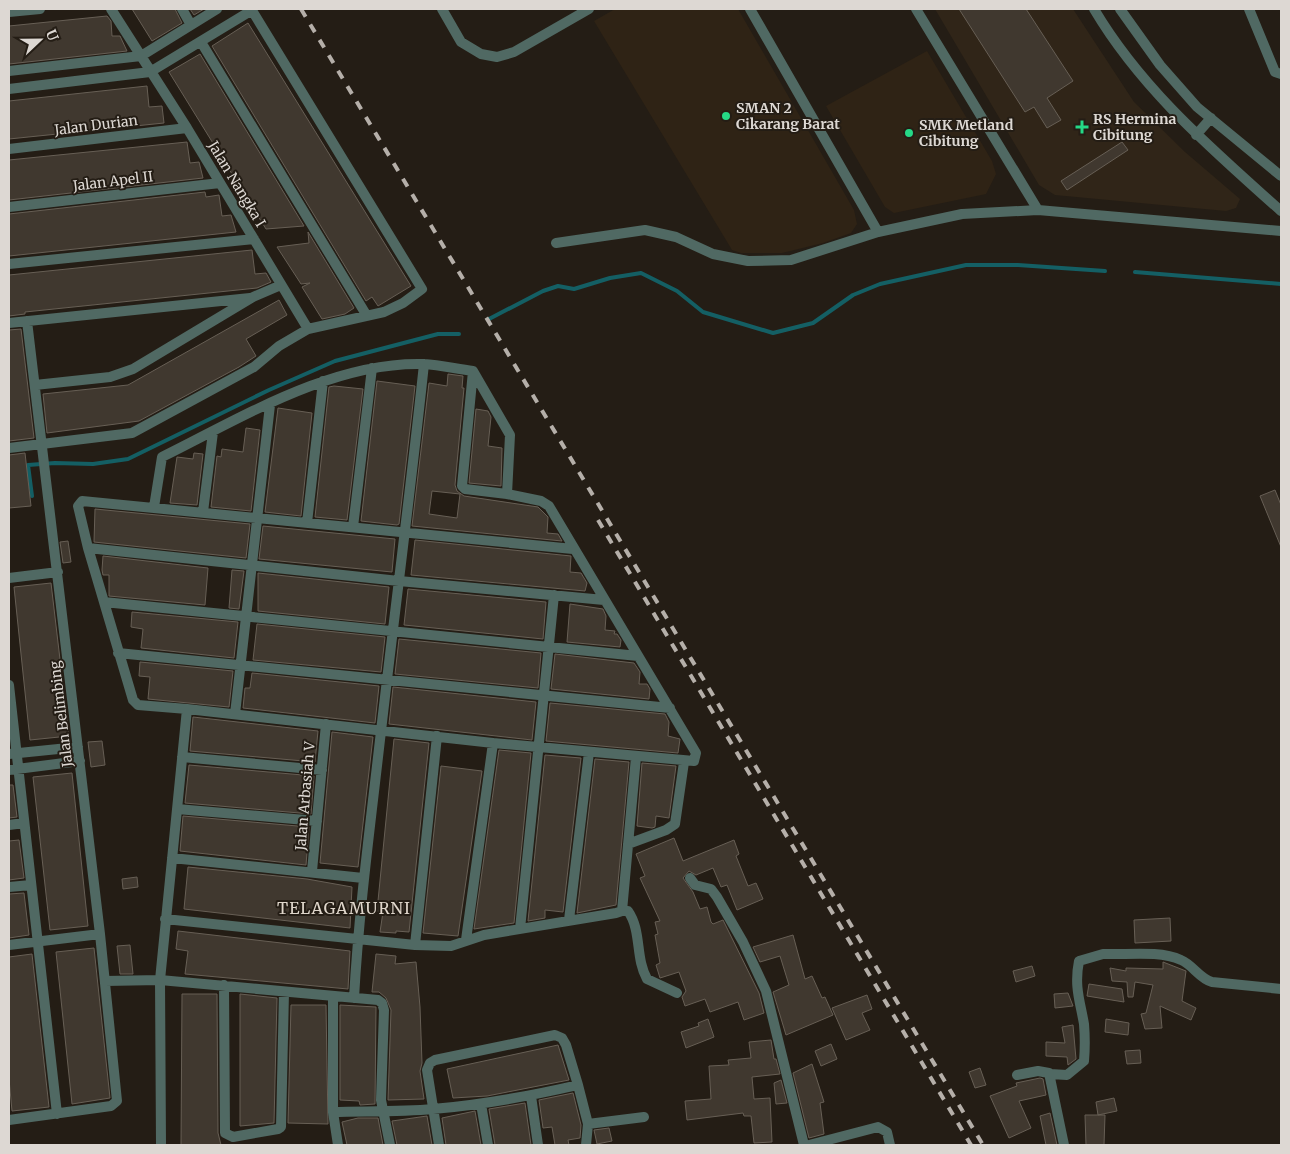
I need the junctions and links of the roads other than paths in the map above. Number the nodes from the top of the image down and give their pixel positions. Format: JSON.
{"nodes":[{"id":1,"x":40,"y":9,"type":"edge"},
{"id":2,"x":111,"y":9,"type":"edge"},
{"id":3,"x":182,"y":9,"type":"edge"},
{"id":4,"x":217,"y":9,"type":"edge"},
{"id":5,"x":442,"y":9,"type":"edge"},
{"id":6,"x":589,"y":9,"type":"edge"},
{"id":7,"x":750,"y":9,"type":"edge"},
{"id":8,"x":916,"y":9,"type":"edge"},
{"id":9,"x":1094,"y":9,"type":"edge"},
{"id":10,"x":1120,"y":9,"type":"edge"},
{"id":11,"x":1249,"y":9,"type":"edge"},
{"id":12,"x":9,"y":12,"type":"edge"},
{"id":13,"x":191,"y":25,"type":"junction"},
{"id":14,"x":201,"y":42,"type":"junction"},
{"id":15,"x":141,"y":56,"type":"junction"},
{"id":16,"x":9,"y":71,"type":"edge"},
{"id":17,"x":150,"y":72,"type":"junction"},
{"id":18,"x":1281,"y":74,"type":"edge"},
{"id":19,"x":9,"y":89,"type":"edge"},
{"id":20,"x":1211,"y":118,"type":"junction"},
{"id":21,"x":187,"y":128,"type":"junction"},
{"id":22,"x":1196,"y":135,"type":"junction"},
{"id":23,"x":9,"y":149,"type":"edge"},
{"id":24,"x":1281,"y":176,"type":"edge"},
{"id":25,"x":220,"y":183,"type":"junction"},
{"id":26,"x":9,"y":207,"type":"edge"},
{"id":27,"x":1038,"y":210,"type":"junction"},
{"id":28,"x":1281,"y":210,"type":"edge"},
{"id":29,"x":1281,"y":231,"type":"edge"},
{"id":30,"x":878,"y":232,"type":"junction"},
{"id":31,"x":254,"y":239,"type":"junction"},
{"id":32,"x":556,"y":243,"type":"dead end"},
{"id":33,"x":9,"y":264,"type":"edge"},
{"id":34,"x":282,"y":285,"type":"junction"},
{"id":35,"x":254,"y":297,"type":"junction"},
{"id":36,"x":367,"y":316,"type":"junction"},
{"id":37,"x":27,"y":321,"type":"junction"},
{"id":38,"x":9,"y":323,"type":"edge"},
{"id":39,"x":308,"y":329,"type":"junction"},
{"id":40,"x":424,"y":364,"type":"junction"},
{"id":41,"x":372,"y":368,"type":"junction"},
{"id":42,"x":473,"y":371,"type":"junction"},
{"id":43,"x":323,"y":381,"type":"junction"},
{"id":44,"x":35,"y":385,"type":"junction"},
{"id":45,"x":270,"y":405,"type":"junction"},
{"id":46,"x":212,"y":432,"type":"junction"},
{"id":47,"x":42,"y":444,"type":"junction"},
{"id":48,"x":9,"y":448,"type":"edge"},
{"id":49,"x":506,"y":494,"type":"junction"},
{"id":50,"x":154,"y":507,"type":"junction"},
{"id":51,"x":203,"y":512,"type":"junction"},
{"id":52,"x":259,"y":517,"type":"junction"},
{"id":53,"x":307,"y":523,"type":"junction"},
{"id":54,"x":354,"y":527,"type":"junction"},
{"id":55,"x":406,"y":532,"type":"junction"},
{"id":56,"x":88,"y":548,"type":"junction"},
{"id":57,"x":573,"y":548,"type":"junction"},
{"id":58,"x":253,"y":565,"type":"junction"},
{"id":59,"x":58,"y":572,"type":"junction"},
{"id":60,"x":9,"y":578,"type":"edge"},
{"id":61,"x":399,"y":581,"type":"junction"},
{"id":62,"x":554,"y":595,"type":"junction"},
{"id":63,"x":604,"y":600,"type":"junction"},
{"id":64,"x":104,"y":602,"type":"junction"},
{"id":65,"x":247,"y":617,"type":"junction"},
{"id":66,"x":392,"y":631,"type":"junction"},
{"id":67,"x":549,"y":647,"type":"junction"},
{"id":68,"x":118,"y":653,"type":"junction"},
{"id":69,"x":638,"y":656,"type":"junction"},
{"id":70,"x":241,"y":665,"type":"junction"},
{"id":71,"x":386,"y":680,"type":"junction"},
{"id":72,"x":9,"y":690,"type":"edge"},
{"id":73,"x":544,"y":696,"type":"junction"},
{"id":74,"x":187,"y":708,"type":"junction"},
{"id":75,"x":670,"y":708,"type":"junction"},
{"id":76,"x":235,"y":714,"type":"junction"},
{"id":77,"x":326,"y":724,"type":"junction"},
{"id":78,"x":381,"y":730,"type":"junction"},
{"id":79,"x":437,"y":736,"type":"junction"},
{"id":80,"x":493,"y":743,"type":"junction"},
{"id":81,"x":78,"y":747,"type":"junction"},
{"id":82,"x":539,"y":747,"type":"junction"},
{"id":83,"x":589,"y":752,"type":"junction"},
{"id":84,"x":13,"y":754,"type":"edge"},
{"id":85,"x":182,"y":757,"type":"junction"},
{"id":86,"x":636,"y":757,"type":"junction"},
{"id":87,"x":80,"y":762,"type":"junction"},
{"id":88,"x":684,"y":762,"type":"junction"},
{"id":89,"x":13,"y":769,"type":"edge"},
{"id":90,"x":322,"y":770,"type":"junction"},
{"id":91,"x":177,"y":809,"type":"junction"},
{"id":92,"x":317,"y":821,"type":"junction"},
{"id":93,"x":24,"y":823,"type":"junction"},
{"id":94,"x":9,"y":825,"type":"edge"},
{"id":95,"x":628,"y":844,"type":"junction"},
{"id":96,"x":172,"y":858,"type":"junction"},
{"id":97,"x":312,"y":871,"type":"junction"},
{"id":98,"x":363,"y":878,"type":"junction"},
{"id":99,"x":690,"y":878,"type":"dead end"},
{"id":100,"x":31,"y":884,"type":"junction"},
{"id":101,"x":9,"y":887,"type":"edge"},
{"id":102,"x":622,"y":911,"type":"junction"},
{"id":103,"x":165,"y":919,"type":"junction"},
{"id":104,"x":569,"y":920,"type":"junction"},
{"id":105,"x":520,"y":929,"type":"junction"},
{"id":106,"x":100,"y":934,"type":"junction"},
{"id":107,"x":358,"y":939,"type":"junction"},
{"id":108,"x":466,"y":940,"type":"junction"},
{"id":109,"x":38,"y":941,"type":"junction"},
{"id":110,"x":9,"y":945,"type":"edge"},
{"id":111,"x":415,"y":945,"type":"junction"},
{"id":112,"x":160,"y":980,"type":"junction"},
{"id":113,"x":105,"y":981,"type":"junction"},
{"id":114,"x":224,"y":985,"type":"junction"},
{"id":115,"x":1281,"y":989,"type":"edge"},
{"id":116,"x":284,"y":992,"type":"junction"},
{"id":117,"x":677,"y":993,"type":"dead end"},
{"id":118,"x":333,"y":997,"type":"junction"},
{"id":119,"x":354,"y":998,"type":"junction"},
{"id":120,"x":1050,"y":1074,"type":"junction"},
{"id":121,"x":1017,"y":1075,"type":"dead end"},
{"id":122,"x":578,"y":1085,"type":"junction"},
{"id":123,"x":531,"y":1096,"type":"junction"},
{"id":124,"x":481,"y":1104,"type":"junction"},
{"id":125,"x":382,"y":1110,"type":"junction"},
{"id":126,"x":432,"y":1110,"type":"junction"},
{"id":127,"x":333,"y":1112,"type":"junction"},
{"id":128,"x":57,"y":1114,"type":"junction"},
{"id":129,"x":644,"y":1118,"type":"dead end"},
{"id":130,"x":9,"y":1120,"type":"edge"},
{"id":131,"x":588,"y":1124,"type":"junction"},
{"id":132,"x":159,"y":1144,"type":"edge"},
{"id":133,"x":338,"y":1145,"type":"edge"},
{"id":134,"x":390,"y":1145,"type":"edge"},
{"id":135,"x":439,"y":1145,"type":"edge"},
{"id":136,"x":488,"y":1145,"type":"edge"},
{"id":137,"x":538,"y":1145,"type":"edge"},
{"id":138,"x":586,"y":1145,"type":"edge"},
{"id":139,"x":804,"y":1145,"type":"edge"},
{"id":140,"x":810,"y":1145,"type":"edge"},
{"id":141,"x":890,"y":1145,"type":"edge"},
{"id":142,"x":1064,"y":1145,"type":"edge"}],
"edges":[{"from":1,"to":12,"type":"street"},
{"from":2,"to":15,"type":"street","name":"Jalan Nangka I"},
{"from":3,"to":13,"type":"street"},
{"from":4,"to":13,"type":"street"},
{"from":5,"to":6,"type":"street"},
{"from":7,"to":30,"type":"street"},
{"from":8,"to":27,"type":"street"},
{"from":9,"to":22,"type":"street"},
{"from":10,"to":20,"type":"street"},
{"from":11,"to":18,"type":"street"},
{"from":13,"to":15,"type":"street"},
{"from":14,"to":17,"type":"street"},
{"from":14,"to":36,"type":"street"},
{"from":14,"to":36,"type":"street"},
{"from":15,"to":16,"type":"street"},
{"from":15,"to":17,"type":"street","name":"Jalan Nangka I"},
{"from":17,"to":19,"type":"street"},
{"from":17,"to":21,"type":"street","name":"Jalan Nangka I"},
{"from":20,"to":22,"type":"street"},
{"from":20,"to":24,"type":"street"},
{"from":21,"to":23,"type":"street","name":"Jalan Durian"},
{"from":21,"to":25,"type":"street","name":"Jalan Nangka I"},
{"from":22,"to":28,"type":"street"},
{"from":25,"to":26,"type":"street","name":"Jalan Apel II"},
{"from":25,"to":31,"type":"street","name":"Jalan Nangka I"},
{"from":27,"to":29,"type":"street"},
{"from":27,"to":30,"type":"street"},
{"from":30,"to":32,"type":"street"},
{"from":31,"to":33,"type":"street"},
{"from":31,"to":34,"type":"street","name":"Jalan Nangka I"},
{"from":34,"to":35,"type":"street"},
{"from":34,"to":39,"type":"street","name":"Jalan Nangka I"},
{"from":35,"to":37,"type":"street"},
{"from":35,"to":44,"type":"street"},
{"from":36,"to":39,"type":"street"},
{"from":37,"to":38,"type":"street"},
{"from":37,"to":44,"type":"street","name":"Jalan Belimbing"},
{"from":39,"to":47,"type":"street"},
{"from":40,"to":41,"type":"street"},
{"from":40,"to":42,"type":"street"},
{"from":40,"to":55,"type":"street"},
{"from":41,"to":43,"type":"street"},
{"from":41,"to":54,"type":"street"},
{"from":42,"to":49,"type":"street"},
{"from":42,"to":49,"type":"street"},
{"from":43,"to":45,"type":"street"},
{"from":43,"to":53,"type":"street"},
{"from":44,"to":47,"type":"street","name":"Jalan Belimbing"},
{"from":45,"to":46,"type":"street"},
{"from":45,"to":52,"type":"street"},
{"from":46,"to":50,"type":"street"},
{"from":46,"to":51,"type":"street"},
{"from":47,"to":48,"type":"street"},
{"from":47,"to":59,"type":"street","name":"Jalan Belimbing"},
{"from":49,"to":57,"type":"street"},
{"from":50,"to":51,"type":"street"},
{"from":50,"to":56,"type":"street"},
{"from":51,"to":52,"type":"street"},
{"from":52,"to":53,"type":"street"},
{"from":52,"to":58,"type":"street"},
{"from":53,"to":54,"type":"street"},
{"from":54,"to":55,"type":"street"},
{"from":55,"to":57,"type":"street"},
{"from":55,"to":61,"type":"street"},
{"from":56,"to":58,"type":"street"},
{"from":56,"to":64,"type":"street"},
{"from":57,"to":63,"type":"street"},
{"from":58,"to":61,"type":"street"},
{"from":58,"to":65,"type":"street"},
{"from":59,"to":60,"type":"street"},
{"from":59,"to":81,"type":"street","name":"Jalan Belimbing"},
{"from":61,"to":62,"type":"street"},
{"from":61,"to":66,"type":"street"},
{"from":62,"to":63,"type":"street"},
{"from":62,"to":67,"type":"street"},
{"from":63,"to":69,"type":"street"},
{"from":64,"to":65,"type":"street"},
{"from":64,"to":68,"type":"street"},
{"from":65,"to":66,"type":"street"},
{"from":65,"to":70,"type":"street"},
{"from":66,"to":67,"type":"street"},
{"from":66,"to":71,"type":"street"},
{"from":67,"to":69,"type":"street"},
{"from":67,"to":73,"type":"street"},
{"from":68,"to":70,"type":"street"},
{"from":68,"to":74,"type":"street"},
{"from":69,"to":75,"type":"street"},
{"from":70,"to":71,"type":"street"},
{"from":70,"to":76,"type":"street"},
{"from":71,"to":73,"type":"street"},
{"from":71,"to":78,"type":"street"},
{"from":72,"to":84,"type":"street"},
{"from":73,"to":75,"type":"street"},
{"from":73,"to":82,"type":"street"},
{"from":74,"to":76,"type":"street"},
{"from":74,"to":85,"type":"street"},
{"from":75,"to":88,"type":"street"},
{"from":76,"to":77,"type":"street"},
{"from":77,"to":78,"type":"street"},
{"from":77,"to":90,"type":"street","name":"Jalan Arbasiah V"},
{"from":78,"to":79,"type":"street"},
{"from":78,"to":98,"type":"street"},
{"from":79,"to":80,"type":"street"},
{"from":79,"to":111,"type":"street"},
{"from":80,"to":82,"type":"street"},
{"from":80,"to":108,"type":"street"},
{"from":81,"to":84,"type":"street"},
{"from":81,"to":87,"type":"street","name":"Jalan Belimbing"},
{"from":82,"to":83,"type":"street"},
{"from":82,"to":105,"type":"street"},
{"from":83,"to":86,"type":"street"},
{"from":83,"to":104,"type":"street"},
{"from":84,"to":89,"type":"street"},
{"from":85,"to":90,"type":"street"},
{"from":85,"to":91,"type":"street"},
{"from":86,"to":88,"type":"street"},
{"from":86,"to":95,"type":"street"},
{"from":87,"to":89,"type":"street"},
{"from":87,"to":106,"type":"street","name":"Jalan Belimbing"},
{"from":88,"to":95,"type":"street"},
{"from":89,"to":93,"type":"street"},
{"from":90,"to":92,"type":"street","name":"Jalan Arbasiah V"},
{"from":91,"to":92,"type":"street"},
{"from":91,"to":96,"type":"street"},
{"from":92,"to":97,"type":"street","name":"Jalan Arbasiah V"},
{"from":93,"to":94,"type":"street"},
{"from":93,"to":100,"type":"street"},
{"from":95,"to":102,"type":"street"},
{"from":96,"to":97,"type":"street"},
{"from":96,"to":103,"type":"street"},
{"from":97,"to":98,"type":"street"},
{"from":98,"to":107,"type":"street"},
{"from":99,"to":139,"type":"street"},
{"from":100,"to":101,"type":"street"},
{"from":100,"to":109,"type":"street"},
{"from":102,"to":104,"type":"street"},
{"from":102,"to":117,"type":"street"},
{"from":103,"to":107,"type":"street"},
{"from":103,"to":112,"type":"street"},
{"from":104,"to":105,"type":"street"},
{"from":105,"to":108,"type":"street"},
{"from":106,"to":109,"type":"street"},
{"from":106,"to":113,"type":"street","name":"Jalan Belimbing"},
{"from":107,"to":111,"type":"street"},
{"from":107,"to":119,"type":"street"},
{"from":108,"to":111,"type":"street"},
{"from":109,"to":110,"type":"street"},
{"from":109,"to":128,"type":"street"},
{"from":112,"to":113,"type":"street"},
{"from":112,"to":114,"type":"street"},
{"from":112,"to":132,"type":"street"},
{"from":113,"to":128,"type":"street","name":"Jalan Belimbing"},
{"from":114,"to":116,"type":"street"},
{"from":114,"to":116,"type":"street"},
{"from":115,"to":120,"type":"street"},
{"from":116,"to":118,"type":"street"},
{"from":118,"to":119,"type":"street"},
{"from":118,"to":127,"type":"street"},
{"from":119,"to":125,"type":"street"},
{"from":120,"to":121,"type":"street"},
{"from":120,"to":142,"type":"street"},
{"from":122,"to":123,"type":"street"},
{"from":122,"to":126,"type":"street"},
{"from":122,"to":131,"type":"street"},
{"from":123,"to":124,"type":"street"},
{"from":123,"to":137,"type":"street"},
{"from":124,"to":126,"type":"street"},
{"from":124,"to":136,"type":"street"},
{"from":125,"to":126,"type":"street"},
{"from":125,"to":127,"type":"street"},
{"from":125,"to":134,"type":"street"},
{"from":126,"to":135,"type":"street"},
{"from":127,"to":133,"type":"street"},
{"from":128,"to":130,"type":"street"},
{"from":129,"to":131,"type":"street"},
{"from":131,"to":138,"type":"street"},
{"from":140,"to":141,"type":"street"}]}
